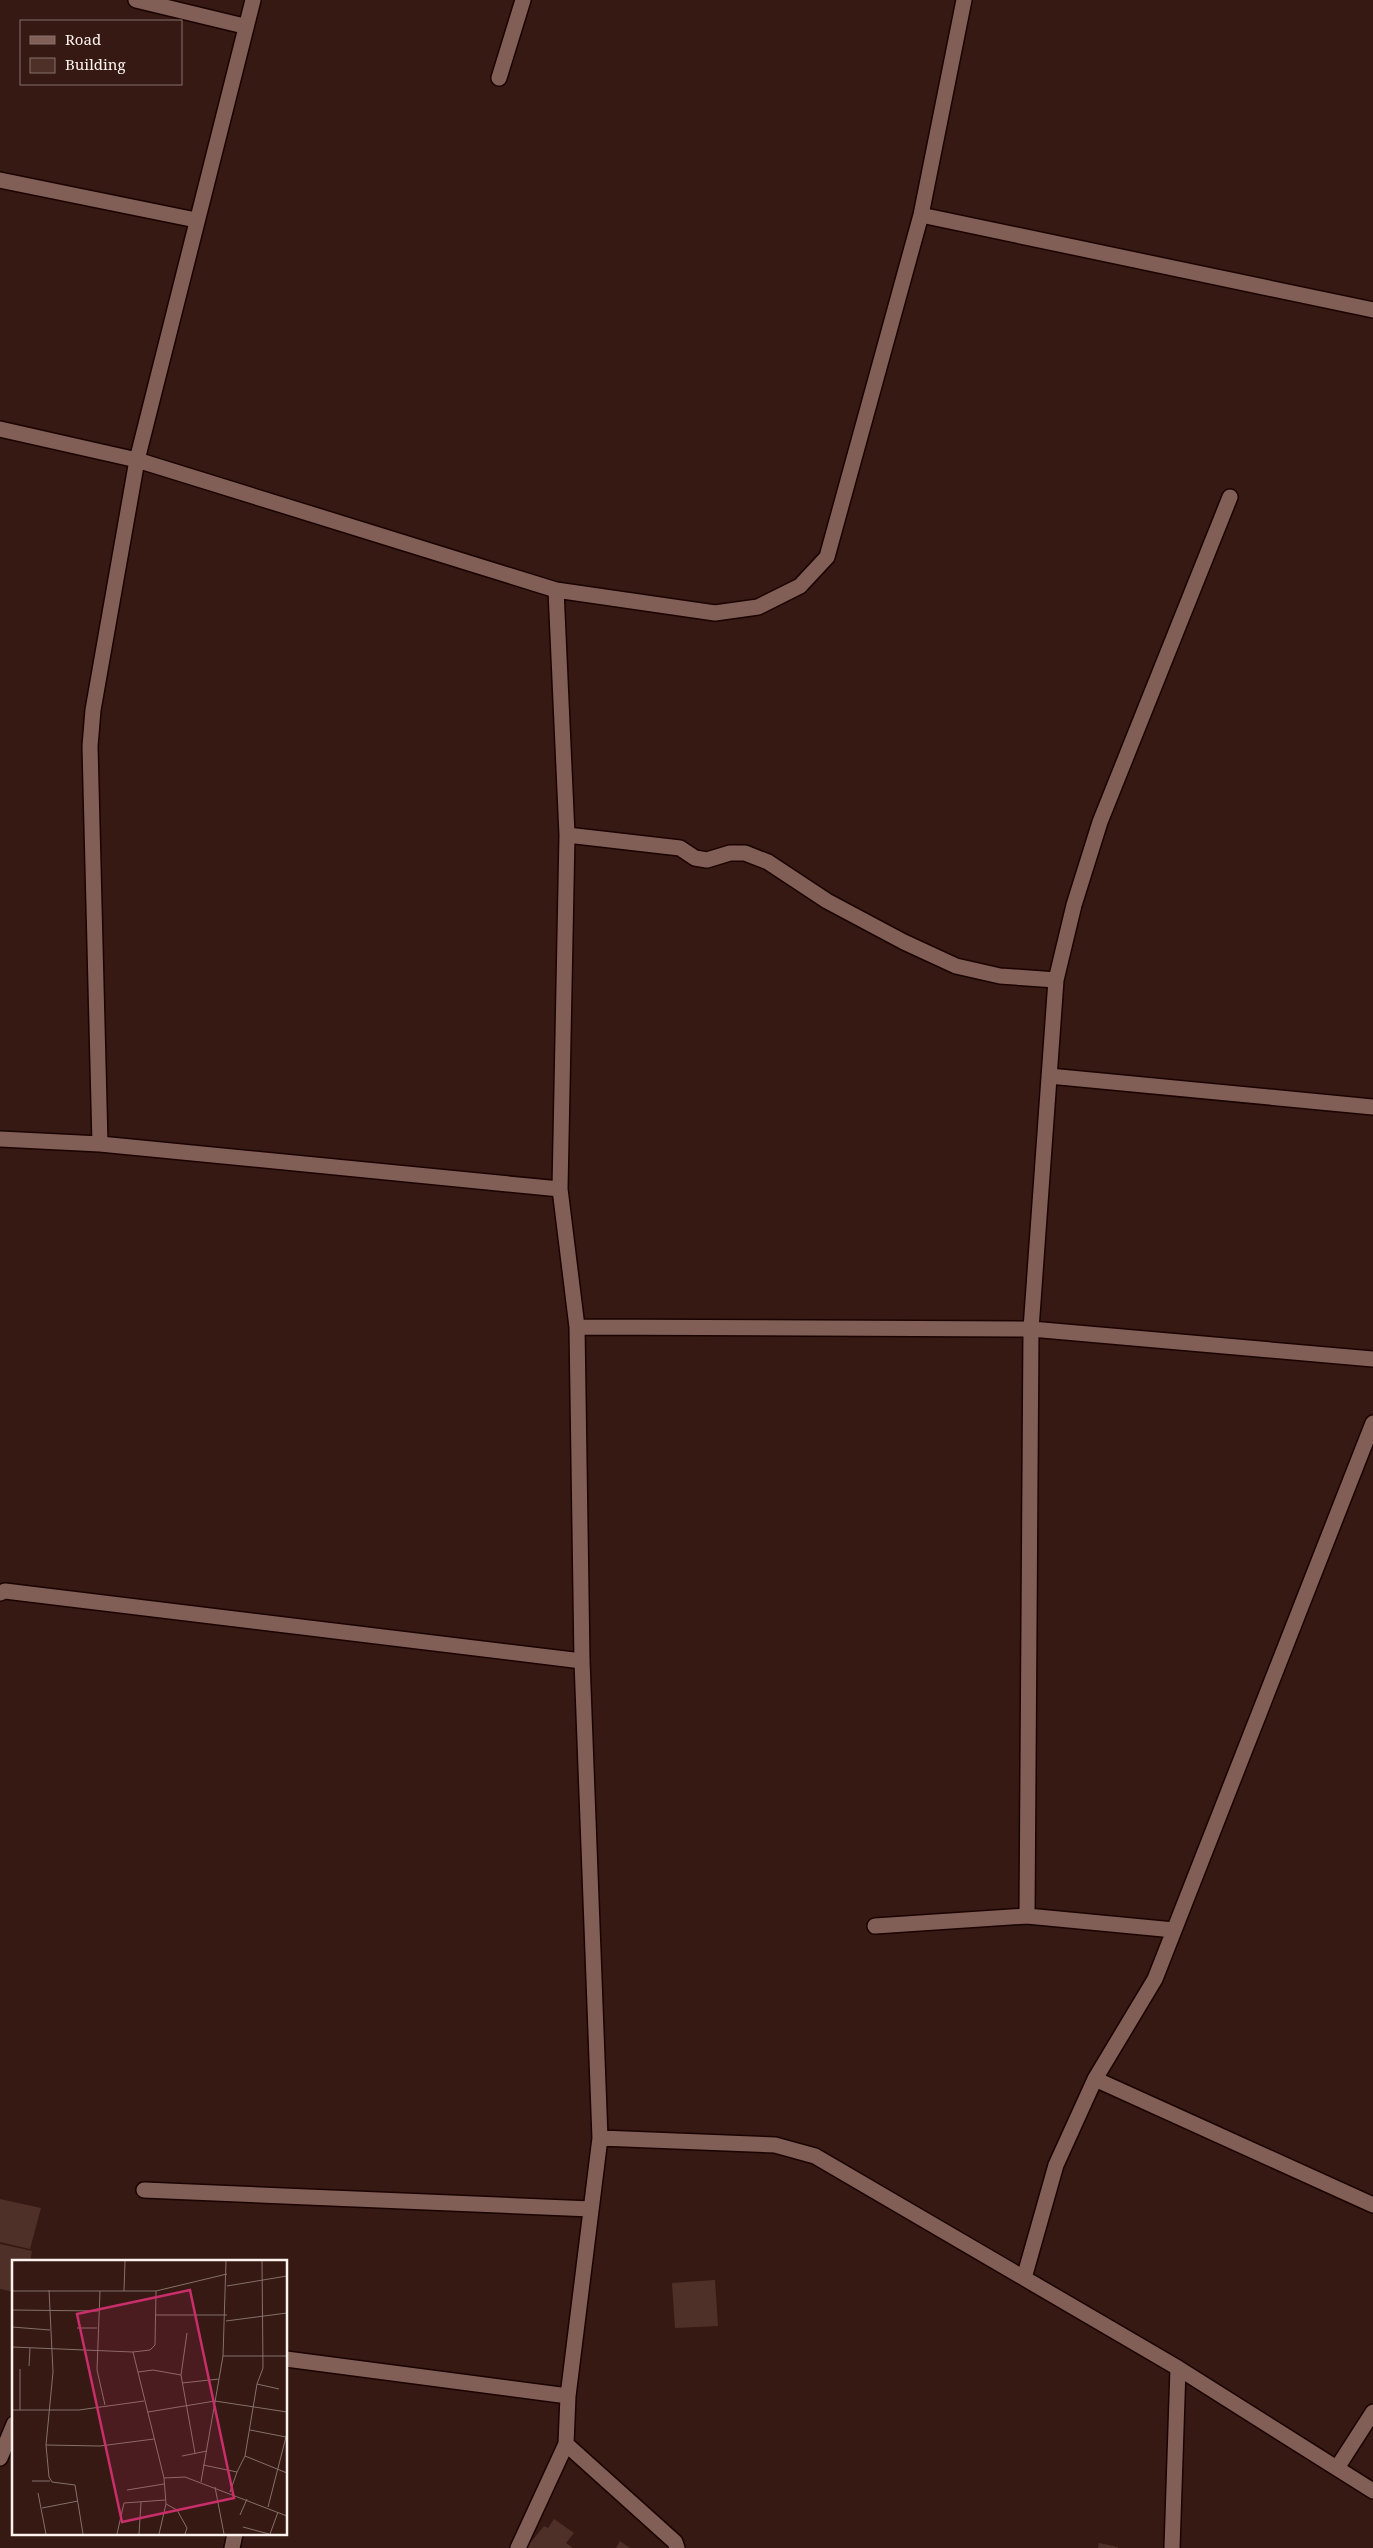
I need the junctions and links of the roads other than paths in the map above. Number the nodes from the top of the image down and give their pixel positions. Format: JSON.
{"nodes":[{"id":1,"x":136,"y":0,"type":"edge"},
{"id":2,"x":253,"y":0,"type":"edge"},
{"id":3,"x":523,"y":0,"type":"edge"},
{"id":4,"x":964,"y":0,"type":"edge"},
{"id":5,"x":244,"y":26,"type":"junction"},
{"id":6,"x":499,"y":78,"type":"dead end"},
{"id":7,"x":0,"y":180,"type":"edge"},
{"id":8,"x":921,"y":215,"type":"junction"},
{"id":9,"x":196,"y":220,"type":"junction"},
{"id":10,"x":1373,"y":310,"type":"edge"},
{"id":11,"x":0,"y":429,"type":"edge"},
{"id":12,"x":137,"y":460,"type":"junction"},
{"id":13,"x":1230,"y":497,"type":"dead end"},
{"id":14,"x":556,"y":590,"type":"junction"},
{"id":15,"x":567,"y":835,"type":"junction"},
{"id":16,"x":1056,"y":980,"type":"junction"},
{"id":17,"x":1048,"y":1076,"type":"junction"},
{"id":18,"x":1373,"y":1107,"type":"edge"},
{"id":19,"x":0,"y":1139,"type":"edge"},
{"id":20,"x":100,"y":1144,"type":"junction"},
{"id":21,"x":560,"y":1189,"type":"junction"},
{"id":22,"x":576,"y":1327,"type":"junction"},
{"id":23,"x":1031,"y":1329,"type":"junction"},
{"id":24,"x":1373,"y":1359,"type":"edge"},
{"id":25,"x":1373,"y":1423,"type":"edge"},
{"id":26,"x":0,"y":1593,"type":"edge"},
{"id":27,"x":582,"y":1661,"type":"junction"},
{"id":28,"x":1027,"y":1916,"type":"junction"},
{"id":29,"x":875,"y":1926,"type":"dead end"},
{"id":30,"x":1174,"y":1930,"type":"junction"},
{"id":31,"x":1094,"y":2079,"type":"junction"},
{"id":32,"x":600,"y":2138,"type":"junction"},
{"id":33,"x":144,"y":2190,"type":"dead end"},
{"id":34,"x":1373,"y":2205,"type":"edge"},
{"id":35,"x":591,"y":2209,"type":"junction"},
{"id":36,"x":1024,"y":2278,"type":"junction"},
{"id":37,"x":288,"y":2359,"type":"edge"},
{"id":38,"x":1178,"y":2368,"type":"junction"},
{"id":39,"x":568,"y":2396,"type":"junction"},
{"id":40,"x":1373,"y":2412,"type":"edge"},
{"id":41,"x":12,"y":2429,"type":"edge"},
{"id":42,"x":566,"y":2444,"type":"junction"},
{"id":43,"x":0,"y":2458,"type":"edge"},
{"id":44,"x":1337,"y":2468,"type":"junction"},
{"id":45,"x":1373,"y":2491,"type":"edge"},
{"id":46,"x":518,"y":2548,"type":"edge"},
{"id":47,"x":677,"y":2548,"type":"edge"},
{"id":48,"x":1172,"y":2548,"type":"edge"}],
"edges":[{"from":1,"to":5,"type":"street"},
{"from":2,"to":5,"type":"street"},
{"from":3,"to":6,"type":"street"},
{"from":4,"to":8,"type":"street"},
{"from":5,"to":9,"type":"street"},
{"from":7,"to":9,"type":"street"},
{"from":8,"to":10,"type":"street"},
{"from":8,"to":14,"type":"street"},
{"from":9,"to":12,"type":"street"},
{"from":11,"to":12,"type":"street"},
{"from":12,"to":14,"type":"street"},
{"from":12,"to":20,"type":"street"},
{"from":13,"to":16,"type":"street"},
{"from":14,"to":15,"type":"street"},
{"from":15,"to":16,"type":"street"},
{"from":15,"to":21,"type":"street"},
{"from":16,"to":17,"type":"street"},
{"from":17,"to":18,"type":"street"},
{"from":17,"to":23,"type":"street"},
{"from":19,"to":20,"type":"street"},
{"from":20,"to":21,"type":"street"},
{"from":21,"to":22,"type":"street"},
{"from":22,"to":23,"type":"street"},
{"from":22,"to":27,"type":"street"},
{"from":23,"to":24,"type":"street"},
{"from":23,"to":28,"type":"street"},
{"from":25,"to":30,"type":"street"},
{"from":26,"to":27,"type":"street"},
{"from":27,"to":32,"type":"street"},
{"from":28,"to":29,"type":"street"},
{"from":28,"to":30,"type":"street"},
{"from":30,"to":31,"type":"street"},
{"from":31,"to":34,"type":"street"},
{"from":31,"to":36,"type":"street"},
{"from":32,"to":35,"type":"street"},
{"from":32,"to":36,"type":"street"},
{"from":33,"to":35,"type":"street"},
{"from":35,"to":39,"type":"street"},
{"from":36,"to":38,"type":"street"},
{"from":37,"to":39,"type":"street"},
{"from":38,"to":44,"type":"street"},
{"from":38,"to":48,"type":"street"},
{"from":39,"to":42,"type":"street"},
{"from":40,"to":44,"type":"street"},
{"from":41,"to":43,"type":"street"},
{"from":42,"to":46,"type":"street"},
{"from":42,"to":47,"type":"street"},
{"from":44,"to":45,"type":"street"}]}
